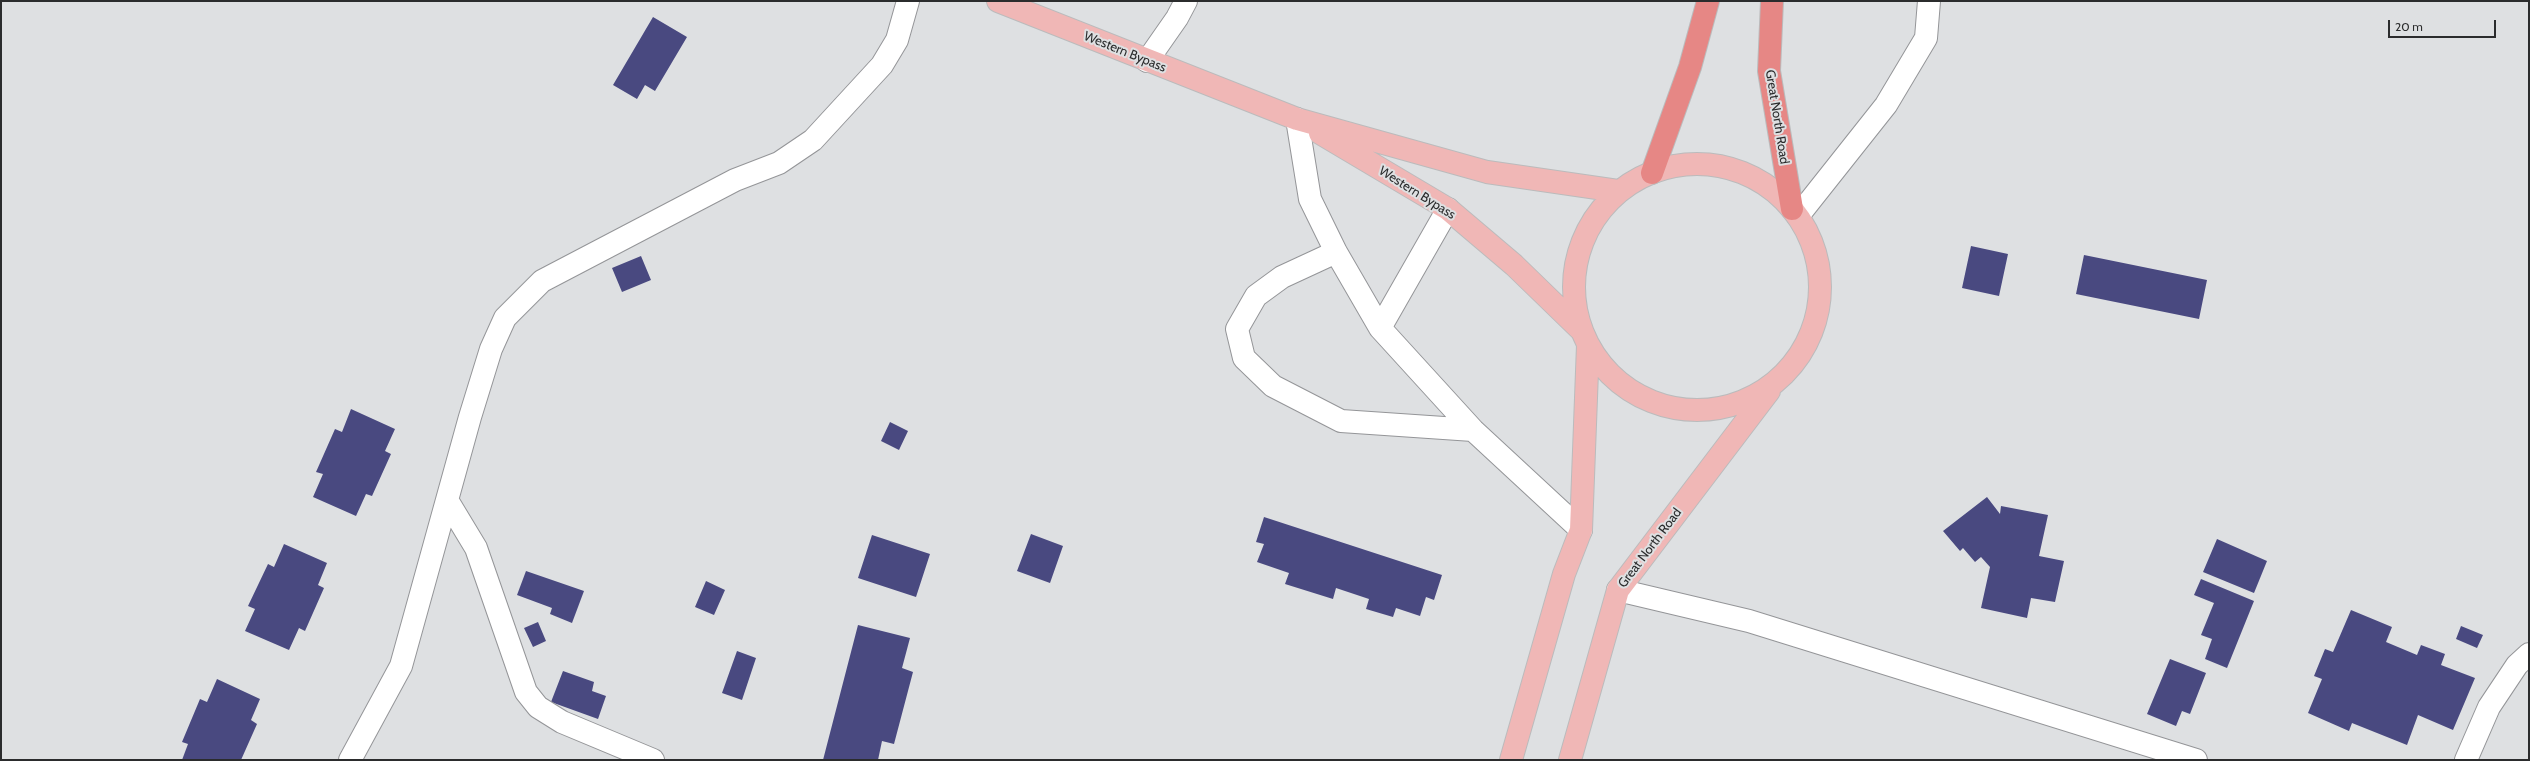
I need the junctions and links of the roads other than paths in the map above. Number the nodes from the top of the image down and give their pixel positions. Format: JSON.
{"nodes":[{"id":1,"x":908,"y":1,"type":"edge"},
{"id":2,"x":998,"y":1,"type":"edge"},
{"id":3,"x":1186,"y":1,"type":"edge"},
{"id":4,"x":1708,"y":1,"type":"edge"},
{"id":5,"x":1772,"y":1,"type":"edge"},
{"id":6,"x":1929,"y":1,"type":"edge"},
{"id":7,"x":1147,"y":61,"type":"junction"},
{"id":8,"x":1297,"y":119,"type":"junction"},
{"id":9,"x":1652,"y":173,"type":"junction"},
{"id":10,"x":1618,"y":192,"type":"junction"},
{"id":11,"x":1448,"y":209,"type":"junction"},
{"id":12,"x":1795,"y":213,"type":"junction"},
{"id":13,"x":1336,"y":252,"type":"junction"},
{"id":14,"x":1380,"y":328,"type":"junction"},
{"id":15,"x":1584,"y":337,"type":"junction"},
{"id":16,"x":1775,"y":384,"type":"junction"},
{"id":17,"x":1474,"y":430,"type":"junction"},
{"id":18,"x":447,"y":500,"type":"junction"},
{"id":19,"x":1581,"y":530,"type":"junction"},
{"id":20,"x":1618,"y":590,"type":"junction"},
{"id":21,"x":2529,"y":654,"type":"edge"},
{"id":22,"x":350,"y":760,"type":"edge"},
{"id":23,"x":653,"y":760,"type":"edge"},
{"id":24,"x":1511,"y":760,"type":"edge"},
{"id":25,"x":1570,"y":760,"type":"edge"},
{"id":26,"x":2196,"y":760,"type":"edge"},
{"id":27,"x":2466,"y":760,"type":"edge"}],
"edges":[{"from":1,"to":18,"type":"street"},
{"from":2,"to":7,"type":"main road","name":"Western Bypass"},
{"from":3,"to":7,"type":"street"},
{"from":4,"to":9,"type":"highway"},
{"from":5,"to":12,"type":"highway","name":"Great North Road"},
{"from":6,"to":12,"type":"street"},
{"from":7,"to":8,"type":"main road","name":"Western Bypass"},
{"from":8,"to":10,"type":"main road","name":"Western Bypass"},
{"from":8,"to":11,"type":"main road","name":"Western Bypass"},
{"from":8,"to":13,"type":"street"},
{"from":9,"to":10,"type":"main road"},
{"from":9,"to":12,"type":"main road"},
{"from":10,"to":15,"type":"main road"},
{"from":11,"to":14,"type":"street"},
{"from":11,"to":15,"type":"main road","name":"Western Bypass"},
{"from":12,"to":16,"type":"main road"},
{"from":13,"to":14,"type":"street"},
{"from":13,"to":17,"type":"street"},
{"from":14,"to":17,"type":"street"},
{"from":15,"to":16,"type":"main road"},
{"from":15,"to":19,"type":"main road"},
{"from":16,"to":20,"type":"main road","name":"Great North Road"},
{"from":17,"to":19,"type":"street"},
{"from":18,"to":22,"type":"street"},
{"from":18,"to":23,"type":"street"},
{"from":19,"to":24,"type":"main road"},
{"from":20,"to":25,"type":"main road","name":"Great North Road"},
{"from":20,"to":26,"type":"street"},
{"from":21,"to":27,"type":"street"}]}
